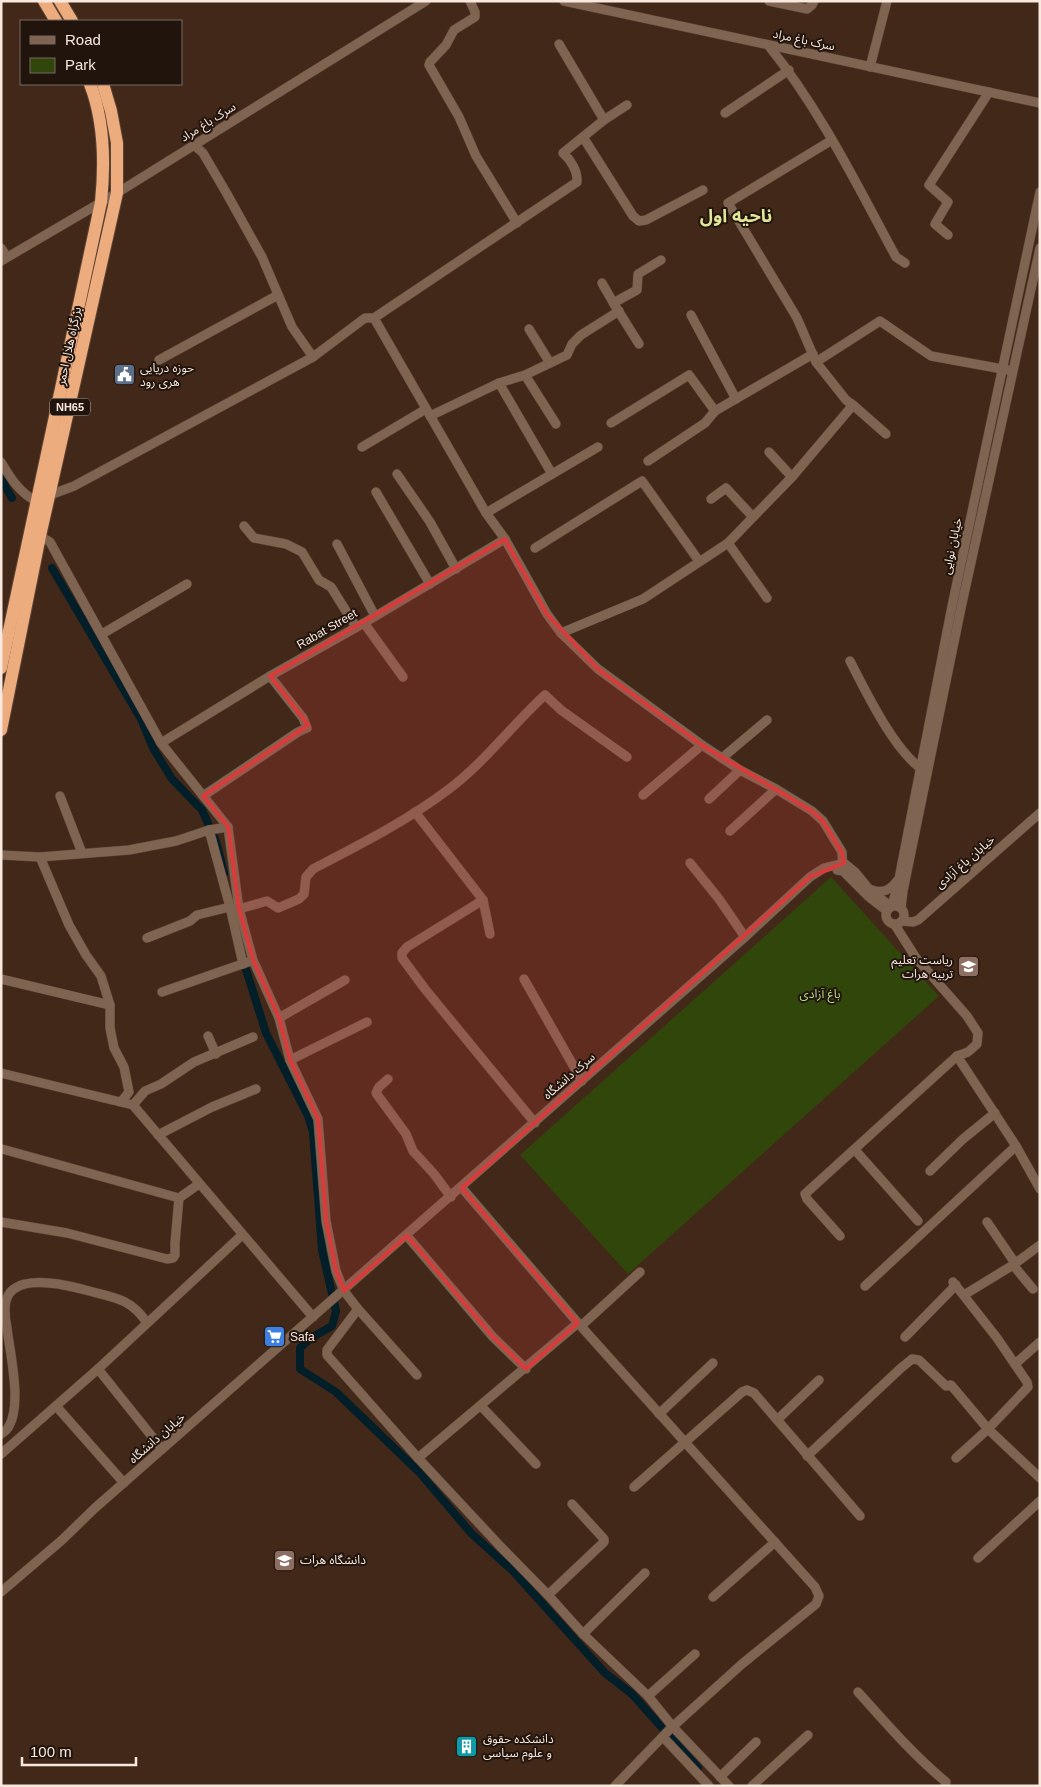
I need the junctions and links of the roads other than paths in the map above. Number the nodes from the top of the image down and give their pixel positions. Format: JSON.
{"nodes":[{"id":1,"x":426,"y":1,"type":"edge"},
{"id":2,"x":470,"y":1,"type":"edge"},
{"id":3,"x":564,"y":1,"type":"edge"},
{"id":4,"x":769,"y":1,"type":"edge"},
{"id":5,"x":814,"y":1,"type":"edge"},
{"id":6,"x":887,"y":1,"type":"edge"},
{"id":7,"x":52,"y":3,"type":"edge"},
{"id":8,"x":584,"y":3,"type":"edge"},
{"id":9,"x":56,"y":20,"type":"edge"},
{"id":10,"x":71,"y":20,"type":"edge"},
{"id":11,"x":559,"y":44,"type":"dead end"},
{"id":12,"x":768,"y":45,"type":"junction"},
{"id":13,"x":870,"y":67,"type":"junction"},
{"id":14,"x":789,"y":70,"type":"junction"},
{"id":15,"x":90,"y":85,"type":"edge"},
{"id":16,"x":103,"y":85,"type":"edge"},
{"id":17,"x":989,"y":92,"type":"junction"},
{"id":18,"x":1040,"y":103,"type":"edge"},
{"id":19,"x":627,"y":105,"type":"dead end"},
{"id":20,"x":725,"y":114,"type":"dead end"},
{"id":21,"x":604,"y":120,"type":"junction"},
{"id":22,"x":583,"y":137,"type":"junction"},
{"id":23,"x":832,"y":140,"type":"junction"},
{"id":24,"x":194,"y":145,"type":"junction"},
{"id":25,"x":703,"y":190,"type":"dead end"},
{"id":26,"x":1040,"y":192,"type":"edge"},
{"id":27,"x":117,"y":193,"type":"junction"},
{"id":28,"x":101,"y":202,"type":"junction"},
{"id":29,"x":517,"y":223,"type":"junction"},
{"id":30,"x":948,"y":235,"type":"dead end"},
{"id":31,"x":1,"y":248,"type":"edge"},
{"id":32,"x":1040,"y":248,"type":"edge"},
{"id":33,"x":4,"y":259,"type":"edge"},
{"id":34,"x":661,"y":260,"type":"dead end"},
{"id":35,"x":905,"y":263,"type":"dead end"},
{"id":36,"x":602,"y":283,"type":"dead end"},
{"id":37,"x":1036,"y":287,"type":"edge"},
{"id":38,"x":278,"y":295,"type":"junction"},
{"id":39,"x":616,"y":308,"type":"junction"},
{"id":40,"x":691,"y":315,"type":"dead end"},
{"id":41,"x":374,"y":318,"type":"junction"},
{"id":42,"x":529,"y":328,"type":"dead end"},
{"id":43,"x":639,"y":344,"type":"dead end"},
{"id":44,"x":313,"y":357,"type":"junction"},
{"id":45,"x":814,"y":358,"type":"junction"},
{"id":46,"x":159,"y":360,"type":"dead end"},
{"id":47,"x":550,"y":363,"type":"junction"},
{"id":48,"x":1002,"y":370,"type":"junction"},
{"id":49,"x":1014,"y":370,"type":"junction"},
{"id":50,"x":525,"y":375,"type":"junction"},
{"id":51,"x":499,"y":383,"type":"junction"},
{"id":52,"x":736,"y":399,"type":"junction"},
{"id":53,"x":853,"y":405,"type":"junction"},
{"id":54,"x":715,"y":411,"type":"junction"},
{"id":55,"x":428,"y":413,"type":"junction"},
{"id":56,"x":612,"y":423,"type":"dead end"},
{"id":57,"x":556,"y":424,"type":"dead end"},
{"id":58,"x":886,"y":434,"type":"dead end"},
{"id":59,"x":362,"y":447,"type":"dead end"},
{"id":60,"x":598,"y":447,"type":"dead end"},
{"id":61,"x":769,"y":452,"type":"dead end"},
{"id":62,"x":648,"y":461,"type":"dead end"},
{"id":63,"x":1,"y":462,"type":"edge"},
{"id":64,"x":397,"y":474,"type":"dead end"},
{"id":65,"x":552,"y":474,"type":"junction"},
{"id":66,"x":792,"y":476,"type":"junction"},
{"id":67,"x":376,"y":492,"type":"dead end"},
{"id":68,"x":50,"y":495,"type":"junction"},
{"id":69,"x":711,"y":498,"type":"dead end"},
{"id":70,"x":37,"y":502,"type":"junction"},
{"id":71,"x":486,"y":513,"type":"junction"},
{"id":72,"x":753,"y":517,"type":"junction"},
{"id":73,"x":244,"y":526,"type":"dead end"},
{"id":74,"x":40,"y":536,"type":"junction"},
{"id":75,"x":505,"y":539,"type":"junction"},
{"id":76,"x":728,"y":543,"type":"junction"},
{"id":77,"x":337,"y":544,"type":"dead end"},
{"id":78,"x":535,"y":548,"type":"dead end"},
{"id":79,"x":700,"y":561,"type":"junction"},
{"id":80,"x":456,"y":569,"type":"junction"},
{"id":81,"x":187,"y":584,"type":"dead end"},
{"id":82,"x":430,"y":584,"type":"junction"},
{"id":83,"x":767,"y":598,"type":"dead end"},
{"id":84,"x":375,"y":616,"type":"junction"},
{"id":85,"x":360,"y":625,"type":"junction"},
{"id":86,"x":102,"y":634,"type":"junction"},
{"id":87,"x":561,"y":634,"type":"junction"},
{"id":88,"x":850,"y":662,"type":"dead end"},
{"id":89,"x":1,"y":668,"type":"edge"},
{"id":90,"x":270,"y":676,"type":"junction"},
{"id":91,"x":403,"y":677,"type":"dead end"},
{"id":92,"x":767,"y":720,"type":"dead end"},
{"id":93,"x":1,"y":730,"type":"edge"},
{"id":94,"x":161,"y":743,"type":"junction"},
{"id":95,"x":702,"y":745,"type":"junction"},
{"id":96,"x":628,"y":757,"type":"dead end"},
{"id":97,"x":722,"y":758,"type":"junction"},
{"id":98,"x":920,"y":768,"type":"junction"},
{"id":99,"x":740,"y":770,"type":"junction"},
{"id":100,"x":776,"y":789,"type":"junction"},
{"id":101,"x":643,"y":795,"type":"dead end"},
{"id":102,"x":60,"y":796,"type":"dead end"},
{"id":103,"x":202,"y":796,"type":"junction"},
{"id":104,"x":709,"y":799,"type":"dead end"},
{"id":105,"x":415,"y":812,"type":"junction"},
{"id":106,"x":1040,"y":813,"type":"edge"},
{"id":107,"x":228,"y":827,"type":"junction"},
{"id":108,"x":209,"y":830,"type":"junction"},
{"id":109,"x":730,"y":831,"type":"dead end"},
{"id":110,"x":82,"y":853,"type":"junction"},
{"id":111,"x":1,"y":855,"type":"edge"},
{"id":112,"x":40,"y":857,"type":"junction"},
{"id":113,"x":690,"y":862,"type":"dead end"},
{"id":114,"x":843,"y":867,"type":"junction"},
{"id":115,"x":899,"y":879,"type":"junction"},
{"id":116,"x":869,"y":889,"type":"junction"},
{"id":117,"x":483,"y":900,"type":"junction"},
{"id":118,"x":230,"y":907,"type":"junction"},
{"id":119,"x":901,"y":908,"type":"junction"},
{"id":120,"x":240,"y":909,"type":"junction"},
{"id":121,"x":889,"y":909,"type":"junction"},
{"id":122,"x":899,"y":923,"type":"junction"},
{"id":123,"x":490,"y":934,"type":"dead end"},
{"id":124,"x":745,"y":937,"type":"junction"},
{"id":125,"x":147,"y":938,"type":"dead end"},
{"id":126,"x":253,"y":960,"type":"junction"},
{"id":127,"x":242,"y":964,"type":"junction"},
{"id":128,"x":1,"y":979,"type":"edge"},
{"id":129,"x":524,"y":979,"type":"dead end"},
{"id":130,"x":344,"y":980,"type":"dead end"},
{"id":131,"x":162,"y":992,"type":"dead end"},
{"id":132,"x":110,"y":1005,"type":"junction"},
{"id":133,"x":279,"y":1018,"type":"junction"},
{"id":134,"x":367,"y":1022,"type":"dead end"},
{"id":135,"x":208,"y":1036,"type":"dead end"},
{"id":136,"x":253,"y":1037,"type":"dead end"},
{"id":137,"x":216,"y":1054,"type":"junction"},
{"id":138,"x":957,"y":1056,"type":"junction"},
{"id":139,"x":290,"y":1060,"type":"junction"},
{"id":140,"x":1,"y":1073,"type":"edge"},
{"id":141,"x":388,"y":1079,"type":"dead end"},
{"id":142,"x":582,"y":1081,"type":"junction"},
{"id":143,"x":256,"y":1089,"type":"dead end"},
{"id":144,"x":121,"y":1102,"type":"junction"},
{"id":145,"x":133,"y":1105,"type":"junction"},
{"id":146,"x":995,"y":1113,"type":"junction"},
{"id":147,"x":535,"y":1123,"type":"junction"},
{"id":148,"x":158,"y":1135,"type":"junction"},
{"id":149,"x":1016,"y":1146,"type":"junction"},
{"id":150,"x":2,"y":1150,"type":"edge"},
{"id":151,"x":854,"y":1150,"type":"junction"},
{"id":152,"x":930,"y":1171,"type":"dead end"},
{"id":153,"x":199,"y":1184,"type":"junction"},
{"id":154,"x":462,"y":1188,"type":"junction"},
{"id":155,"x":1040,"y":1188,"type":"edge"},
{"id":156,"x":450,"y":1197,"type":"junction"},
{"id":157,"x":179,"y":1198,"type":"junction"},
{"id":158,"x":918,"y":1220,"type":"dead end"},
{"id":159,"x":1,"y":1222,"type":"edge"},
{"id":160,"x":987,"y":1222,"type":"dead end"},
{"id":161,"x":242,"y":1235,"type":"junction"},
{"id":162,"x":407,"y":1236,"type":"junction"},
{"id":163,"x":840,"y":1236,"type":"dead end"},
{"id":164,"x":1040,"y":1244,"type":"edge"},
{"id":165,"x":1014,"y":1264,"type":"junction"},
{"id":166,"x":640,"y":1272,"type":"dead end"},
{"id":167,"x":865,"y":1286,"type":"dead end"},
{"id":168,"x":1033,"y":1289,"type":"dead end"},
{"id":169,"x":341,"y":1293,"type":"junction"},
{"id":170,"x":964,"y":1295,"type":"junction"},
{"id":171,"x":329,"y":1303,"type":"joint"},
{"id":172,"x":358,"y":1309,"type":"junction"},
{"id":173,"x":313,"y":1317,"type":"junction"},
{"id":174,"x":147,"y":1323,"type":"junction"},
{"id":175,"x":579,"y":1325,"type":"junction"},
{"id":176,"x":905,"y":1337,"type":"dead end"},
{"id":177,"x":1040,"y":1342,"type":"edge"},
{"id":178,"x":713,"y":1363,"type":"dead end"},
{"id":179,"x":1015,"y":1364,"type":"junction"},
{"id":180,"x":526,"y":1368,"type":"junction"},
{"id":181,"x":98,"y":1369,"type":"junction"},
{"id":182,"x":417,"y":1374,"type":"dead end"},
{"id":183,"x":819,"y":1380,"type":"dead end"},
{"id":184,"x":56,"y":1406,"type":"junction"},
{"id":185,"x":481,"y":1406,"type":"junction"},
{"id":186,"x":659,"y":1414,"type":"junction"},
{"id":187,"x":777,"y":1420,"type":"junction"},
{"id":188,"x":988,"y":1429,"type":"junction"},
{"id":189,"x":1,"y":1434,"type":"edge"},
{"id":190,"x":686,"y":1442,"type":"junction"},
{"id":191,"x":162,"y":1450,"type":"junction"},
{"id":192,"x":1,"y":1454,"type":"edge"},
{"id":193,"x":808,"y":1456,"type":"junction"},
{"id":194,"x":418,"y":1458,"type":"junction"},
{"id":195,"x":956,"y":1458,"type":"dead end"},
{"id":196,"x":536,"y":1464,"type":"dead end"},
{"id":197,"x":1040,"y":1478,"type":"edge"},
{"id":198,"x":124,"y":1483,"type":"junction"},
{"id":199,"x":634,"y":1487,"type":"dead end"},
{"id":200,"x":1040,"y":1501,"type":"edge"},
{"id":201,"x":572,"y":1504,"type":"dead end"},
{"id":202,"x":860,"y":1516,"type":"dead end"},
{"id":203,"x":775,"y":1542,"type":"junction"},
{"id":204,"x":978,"y":1558,"type":"dead end"},
{"id":205,"x":645,"y":1573,"type":"dead end"},
{"id":206,"x":1,"y":1592,"type":"edge"},
{"id":207,"x":548,"y":1595,"type":"junction"},
{"id":208,"x":713,"y":1597,"type":"dead end"},
{"id":209,"x":583,"y":1634,"type":"junction"},
{"id":210,"x":695,"y":1654,"type":"dead end"},
{"id":211,"x":858,"y":1692,"type":"dead end"},
{"id":212,"x":648,"y":1696,"type":"junction"},
{"id":213,"x":672,"y":1728,"type":"junction"},
{"id":214,"x":808,"y":1735,"type":"dead end"},
{"id":215,"x":663,"y":1737,"type":"junction"},
{"id":216,"x":756,"y":1742,"type":"dead end"},
{"id":217,"x":720,"y":1777,"type":"junction"},
{"id":218,"x":614,"y":1786,"type":"edge"},
{"id":219,"x":709,"y":1786,"type":"edge"},
{"id":220,"x":729,"y":1786,"type":"edge"},
{"id":221,"x":752,"y":1786,"type":"edge"},
{"id":222,"x":945,"y":1786,"type":"edge"}],
"edges":[{"from":1,"to":24,"type":"street","name":"سرک باغ مراد"},
{"from":2,"to":29,"type":"street"},
{"from":3,"to":8,"type":"street","name":"سرک باغ مراد"},
{"from":4,"to":5,"type":"street"},
{"from":6,"to":13,"type":"street"},
{"from":7,"to":9,"type":"highway"},
{"from":7,"to":10,"type":"highway"},
{"from":8,"to":12,"type":"street","name":"سرک باغ مراد"},
{"from":11,"to":21,"type":"street"},
{"from":12,"to":13,"type":"street","name":"سرک باغ مراد"},
{"from":12,"to":14,"type":"street"},
{"from":13,"to":17,"type":"street","name":"سرک باغ مراد"},
{"from":14,"to":20,"type":"street"},
{"from":14,"to":23,"type":"street"},
{"from":15,"to":28,"type":"highway","name":"بزرگراه هلال احمر","number":"NH65"},
{"from":16,"to":27,"type":"highway","name":"بزرگراه هلال احمر","number":"NH65"},
{"from":17,"to":18,"type":"street","name":"سرک باغ مراد"},
{"from":17,"to":30,"type":"street"},
{"from":19,"to":21,"type":"street"},
{"from":21,"to":22,"type":"street"},
{"from":22,"to":25,"type":"street"},
{"from":22,"to":29,"type":"street"},
{"from":23,"to":35,"type":"street"},
{"from":23,"to":45,"type":"street"},
{"from":24,"to":27,"type":"street","name":"سرک باغ مراد"},
{"from":24,"to":38,"type":"street"},
{"from":26,"to":48,"type":"street","name":"خیابان نوایی"},
{"from":27,"to":28,"type":"street","name":"سرک باغ مراد"},
{"from":27,"to":68,"type":"highway","name":"بزرگراه هلال احمر","number":"NH65"},
{"from":28,"to":33,"type":"street","name":"سرک باغ مراد"},
{"from":28,"to":70,"type":"highway","name":"بزرگراه هلال احمر","number":"NH65"},
{"from":29,"to":41,"type":"street"},
{"from":31,"to":33,"type":"street"},
{"from":32,"to":37,"type":"street","name":"خیابان نوایی"},
{"from":34,"to":39,"type":"street"},
{"from":36,"to":39,"type":"street"},
{"from":37,"to":49,"type":"street","name":"خیابان نوایی"},
{"from":38,"to":44,"type":"street"},
{"from":38,"to":46,"type":"street"},
{"from":39,"to":43,"type":"street"},
{"from":39,"to":47,"type":"street"},
{"from":40,"to":52,"type":"street"},
{"from":41,"to":44,"type":"street"},
{"from":41,"to":55,"type":"street"},
{"from":42,"to":47,"type":"street"},
{"from":44,"to":68,"type":"street"},
{"from":45,"to":48,"type":"street"},
{"from":45,"to":52,"type":"street"},
{"from":45,"to":53,"type":"street"},
{"from":47,"to":50,"type":"street"},
{"from":48,"to":49,"type":"street"},
{"from":48,"to":98,"type":"street","name":"خیابان نوایی"},
{"from":49,"to":119,"type":"street","name":"خیابان نوایی"},
{"from":50,"to":51,"type":"street"},
{"from":50,"to":57,"type":"street"},
{"from":51,"to":55,"type":"street"},
{"from":51,"to":65,"type":"street"},
{"from":52,"to":54,"type":"street"},
{"from":53,"to":58,"type":"street"},
{"from":53,"to":66,"type":"street"},
{"from":54,"to":56,"type":"street"},
{"from":54,"to":62,"type":"street"},
{"from":55,"to":59,"type":"street"},
{"from":55,"to":71,"type":"street"},
{"from":60,"to":65,"type":"street"},
{"from":61,"to":66,"type":"street"},
{"from":63,"to":70,"type":"street"},
{"from":64,"to":80,"type":"street"},
{"from":65,"to":71,"type":"street"},
{"from":66,"to":72,"type":"street"},
{"from":67,"to":82,"type":"street"},
{"from":68,"to":74,"type":"highway","name":"بزرگراه هلال احمر","number":"NH65"},
{"from":69,"to":72,"type":"street"},
{"from":70,"to":89,"type":"highway","name":"بزرگراه هلال احمر","number":"NH65"},
{"from":71,"to":75,"type":"street"},
{"from":72,"to":76,"type":"street"},
{"from":73,"to":85,"type":"street"},
{"from":74,"to":86,"type":"street"},
{"from":74,"to":93,"type":"highway","name":"بزرگراه هلال احمر","number":"NH65"},
{"from":75,"to":80,"type":"street","name":"Rabat Street"},
{"from":75,"to":87,"type":"street"},
{"from":76,"to":79,"type":"street"},
{"from":76,"to":83,"type":"street"},
{"from":77,"to":84,"type":"street"},
{"from":78,"to":79,"type":"street"},
{"from":79,"to":87,"type":"street"},
{"from":80,"to":82,"type":"street","name":"Rabat Street"},
{"from":81,"to":86,"type":"street"},
{"from":82,"to":84,"type":"street","name":"Rabat Street"},
{"from":84,"to":85,"type":"street","name":"Rabat Street"},
{"from":85,"to":90,"type":"street","name":"Rabat Street"},
{"from":85,"to":91,"type":"street"},
{"from":86,"to":94,"type":"street"},
{"from":87,"to":95,"type":"street"},
{"from":88,"to":98,"type":"street"},
{"from":90,"to":94,"type":"street","name":"Rabat Street"},
{"from":90,"to":103,"type":"street"},
{"from":92,"to":97,"type":"street"},
{"from":94,"to":103,"type":"street"},
{"from":95,"to":97,"type":"street"},
{"from":95,"to":101,"type":"street"},
{"from":96,"to":105,"type":"street"},
{"from":97,"to":99,"type":"street"},
{"from":98,"to":115,"type":"street","name":"خیابان نوایی"},
{"from":99,"to":100,"type":"street"},
{"from":99,"to":104,"type":"street"},
{"from":100,"to":109,"type":"street"},
{"from":100,"to":114,"type":"street"},
{"from":102,"to":110,"type":"street"},
{"from":103,"to":107,"type":"street"},
{"from":105,"to":117,"type":"street"},
{"from":105,"to":120,"type":"street"},
{"from":106,"to":122,"type":"street","name":"خیابان باغ آزادی"},
{"from":107,"to":108,"type":"street"},
{"from":107,"to":120,"type":"street"},
{"from":108,"to":110,"type":"street"},
{"from":108,"to":118,"type":"street"},
{"from":110,"to":112,"type":"street"},
{"from":111,"to":112,"type":"street"},
{"from":112,"to":132,"type":"street"},
{"from":113,"to":124,"type":"street"},
{"from":114,"to":116,"type":"street"},
{"from":114,"to":121,"type":"street"},
{"from":114,"to":124,"type":"street","name":"سرک دانشگاه"},
{"from":115,"to":116,"type":"street"},
{"from":115,"to":121,"type":"street","name":"خیابان نوایی"},
{"from":116,"to":121,"type":"street"},
{"from":117,"to":123,"type":"street"},
{"from":117,"to":147,"type":"street"},
{"from":118,"to":125,"type":"street"},
{"from":118,"to":127,"type":"street"},
{"from":119,"to":121,"type":"street"},
{"from":119,"to":122,"type":"street"},
{"from":120,"to":126,"type":"street"},
{"from":121,"to":122,"type":"street"},
{"from":122,"to":138,"type":"street"},
{"from":124,"to":142,"type":"street","name":"سرک دانشگاه"},
{"from":126,"to":127,"type":"street"},
{"from":126,"to":133,"type":"street"},
{"from":127,"to":131,"type":"street"},
{"from":128,"to":132,"type":"street"},
{"from":129,"to":142,"type":"street"},
{"from":130,"to":133,"type":"street"},
{"from":132,"to":144,"type":"street"},
{"from":133,"to":139,"type":"street"},
{"from":134,"to":139,"type":"street"},
{"from":135,"to":137,"type":"street"},
{"from":136,"to":137,"type":"street"},
{"from":137,"to":145,"type":"street"},
{"from":138,"to":146,"type":"street"},
{"from":138,"to":151,"type":"street"},
{"from":139,"to":169,"type":"street"},
{"from":140,"to":144,"type":"street"},
{"from":141,"to":156,"type":"street"},
{"from":142,"to":147,"type":"street","name":"سرک دانشگاه"},
{"from":143,"to":148,"type":"street"},
{"from":144,"to":145,"type":"street"},
{"from":145,"to":148,"type":"street"},
{"from":146,"to":149,"type":"street"},
{"from":146,"to":152,"type":"street"},
{"from":147,"to":154,"type":"street","name":"سرک دانشگاه"},
{"from":148,"to":153,"type":"street"},
{"from":149,"to":155,"type":"street"},
{"from":149,"to":167,"type":"street"},
{"from":150,"to":157,"type":"street"},
{"from":151,"to":158,"type":"street"},
{"from":151,"to":163,"type":"street"},
{"from":153,"to":157,"type":"street"},
{"from":153,"to":161,"type":"street"},
{"from":154,"to":156,"type":"street","name":"سرک دانشگاه"},
{"from":154,"to":175,"type":"street"},
{"from":156,"to":162,"type":"street","name":"سرک دانشگاه"},
{"from":157,"to":159,"type":"street"},
{"from":160,"to":165,"type":"street"},
{"from":161,"to":173,"type":"street"},
{"from":161,"to":174,"type":"street"},
{"from":162,"to":169,"type":"street","name":"سرک دانشگاه"},
{"from":162,"to":180,"type":"street"},
{"from":164,"to":165,"type":"street"},
{"from":165,"to":168,"type":"street"},
{"from":165,"to":170,"type":"street"},
{"from":166,"to":175,"type":"street"},
{"from":169,"to":171,"type":"street","name":"سرک دانشگاه"},
{"from":169,"to":172,"type":"street"},
{"from":170,"to":176,"type":"street"},
{"from":170,"to":179,"type":"street"},
{"from":171,"to":173,"type":"street","name":"خیابان دانشگاه"},
{"from":172,"to":182,"type":"street"},
{"from":172,"to":194,"type":"street"},
{"from":173,"to":191,"type":"street","name":"خیابان دانشگاه"},
{"from":174,"to":181,"type":"street"},
{"from":174,"to":189,"type":"street"},
{"from":175,"to":180,"type":"street"},
{"from":175,"to":186,"type":"street"},
{"from":177,"to":179,"type":"street"},
{"from":178,"to":186,"type":"street"},
{"from":179,"to":188,"type":"street"},
{"from":180,"to":185,"type":"street"},
{"from":181,"to":184,"type":"street"},
{"from":181,"to":191,"type":"street"},
{"from":183,"to":187,"type":"street"},
{"from":184,"to":192,"type":"street"},
{"from":184,"to":198,"type":"street"},
{"from":185,"to":194,"type":"street"},
{"from":185,"to":196,"type":"street"},
{"from":186,"to":190,"type":"street"},
{"from":187,"to":190,"type":"street"},
{"from":187,"to":193,"type":"street"},
{"from":188,"to":193,"type":"street"},
{"from":188,"to":195,"type":"street"},
{"from":188,"to":197,"type":"street"},
{"from":190,"to":199,"type":"street"},
{"from":190,"to":203,"type":"street"},
{"from":191,"to":198,"type":"street","name":"خیابان دانشگاه"},
{"from":193,"to":202,"type":"street"},
{"from":194,"to":207,"type":"street"},
{"from":198,"to":206,"type":"street","name":"خیابان دانشگاه"},
{"from":200,"to":204,"type":"street"},
{"from":201,"to":207,"type":"street"},
{"from":203,"to":208,"type":"street"},
{"from":203,"to":213,"type":"street"},
{"from":205,"to":209,"type":"street"},
{"from":207,"to":209,"type":"street"},
{"from":209,"to":212,"type":"street"},
{"from":210,"to":212,"type":"street"},
{"from":211,"to":222,"type":"street"},
{"from":212,"to":213,"type":"street"},
{"from":213,"to":215,"type":"street"},
{"from":213,"to":217,"type":"street"},
{"from":214,"to":221,"type":"street"},
{"from":215,"to":218,"type":"street"},
{"from":215,"to":219,"type":"street"},
{"from":216,"to":217,"type":"street"},
{"from":217,"to":220,"type":"street"}]}
